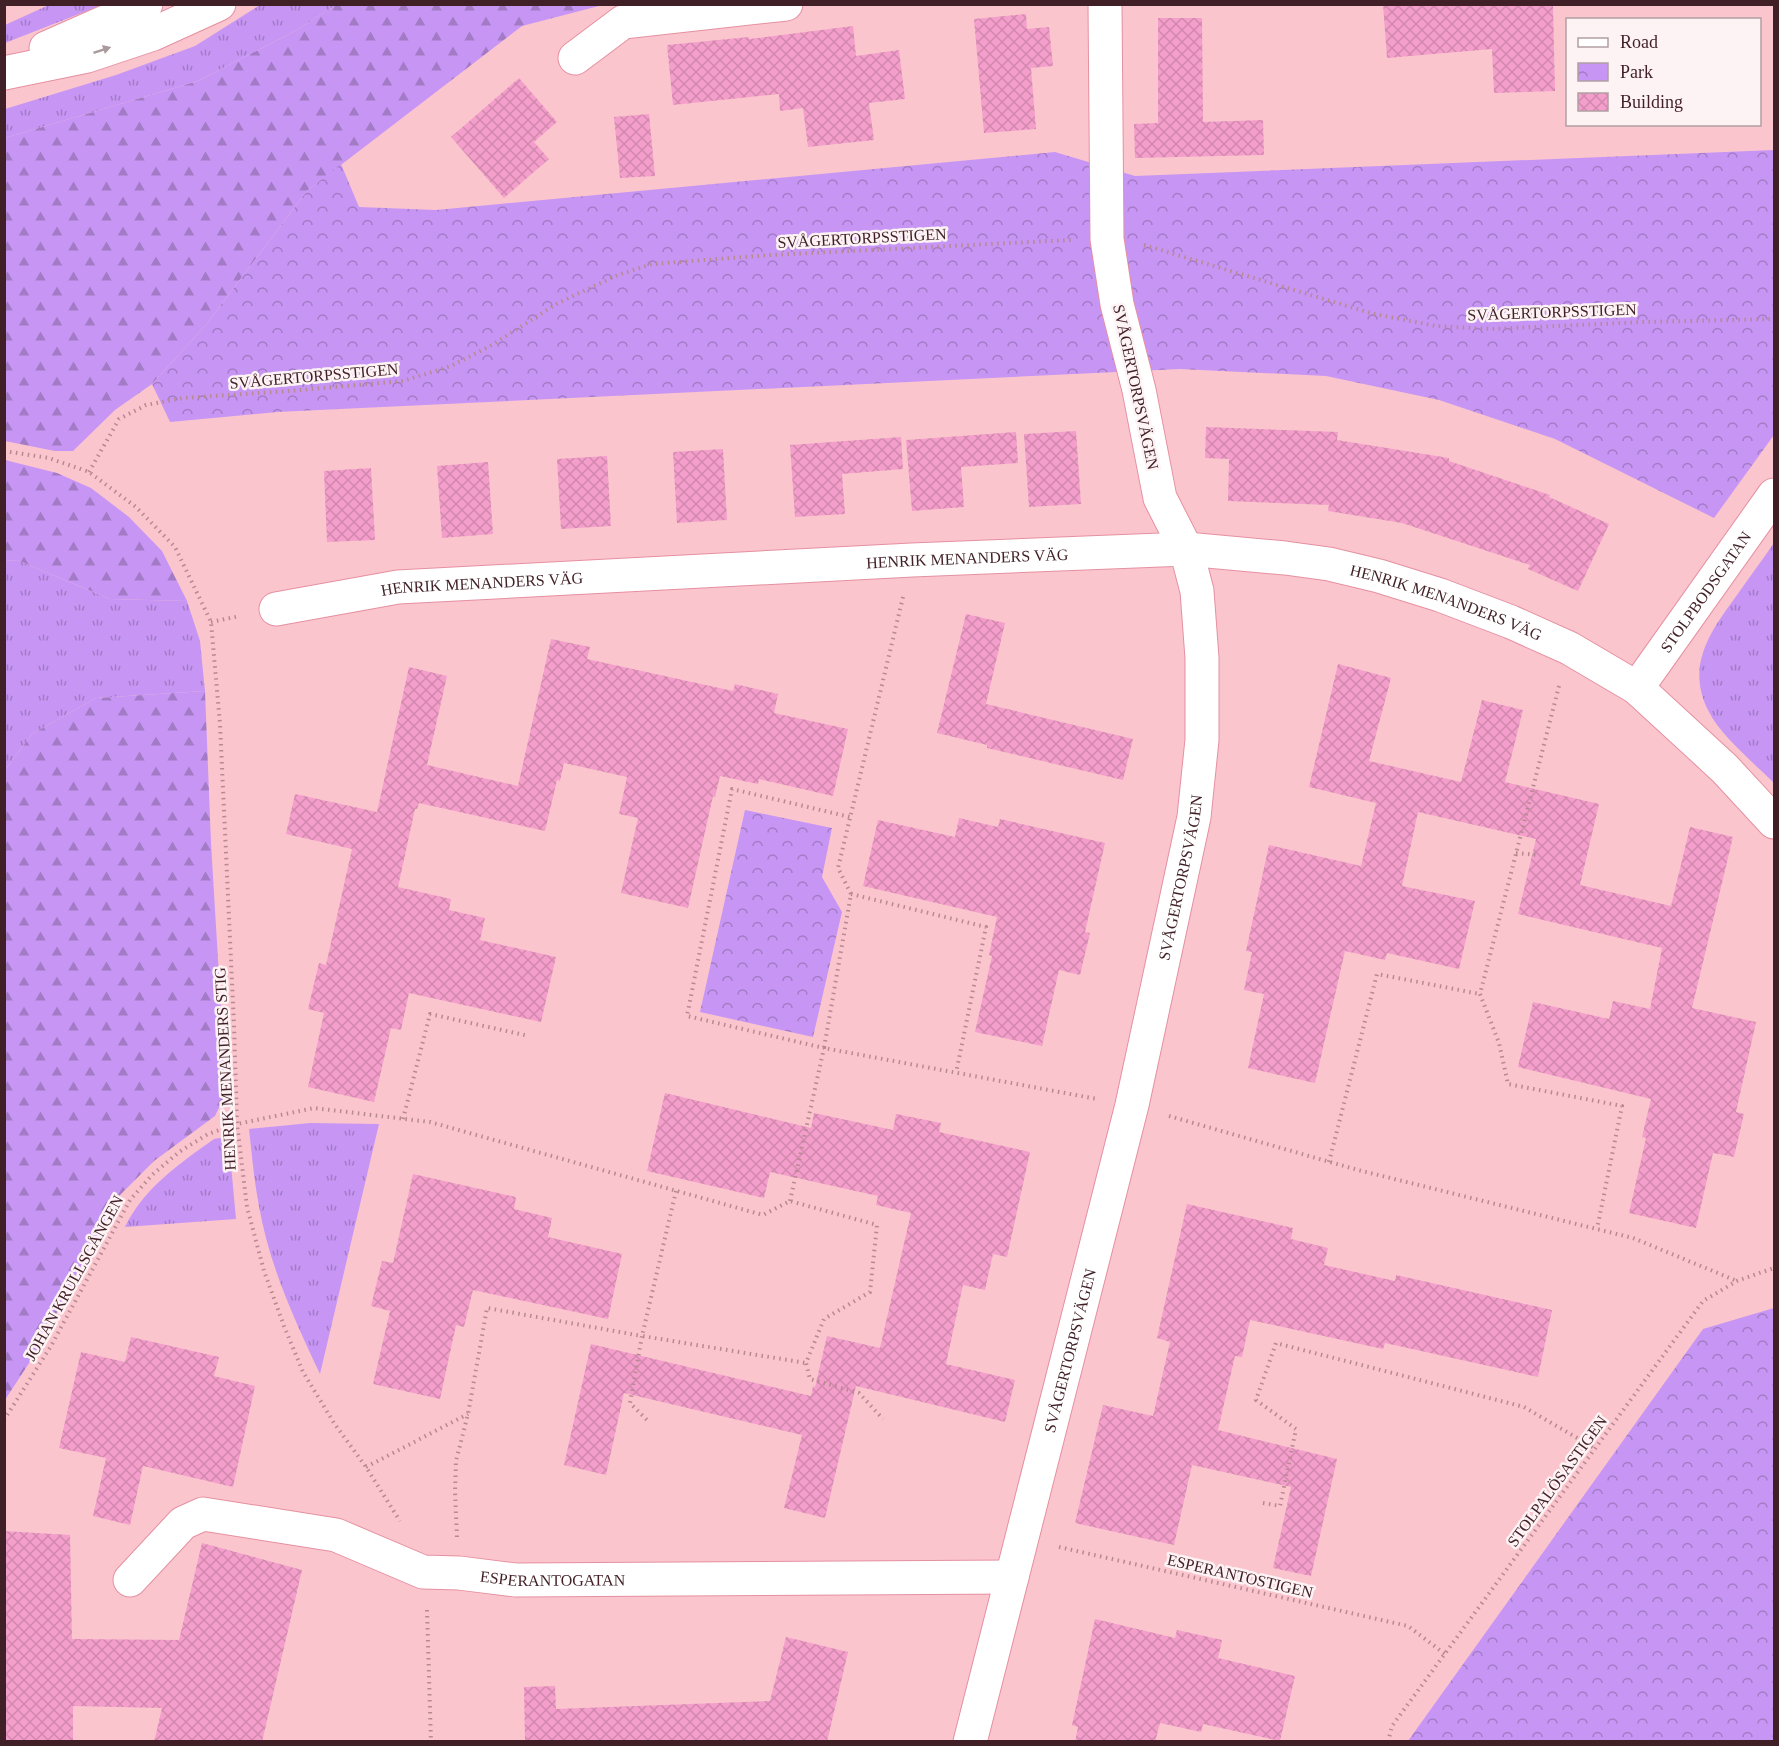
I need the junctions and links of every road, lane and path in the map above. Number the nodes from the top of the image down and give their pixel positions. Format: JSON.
{"nodes":[{"id":1,"x":146,"y":4,"type":"edge"},
{"id":2,"x":219,"y":4,"type":"edge"},
{"id":3,"x":786,"y":4,"type":"edge"},
{"id":4,"x":1105,"y":4,"type":"edge"},
{"id":5,"x":575,"y":58,"type":"dead end"},
{"id":6,"x":4,"y":65,"type":"edge"},
{"id":7,"x":4,"y":73,"type":"edge"},
{"id":8,"x":1107,"y":239,"type":"junction"},
{"id":9,"x":1774,"y":319,"type":"edge"},
{"id":10,"x":4,"y":451,"type":"edge"},
{"id":11,"x":89,"y":472,"type":"junction"},
{"id":12,"x":1774,"y":495,"type":"edge"},
{"id":13,"x":1186,"y":549,"type":"junction"},
{"id":14,"x":276,"y":609,"type":"dead end"},
{"id":15,"x":1569,"y":648,"type":"junction"},
{"id":16,"x":1637,"y":688,"type":"junction"},
{"id":17,"x":850,"y":817,"type":"dead end"},
{"id":18,"x":1774,"y":822,"type":"edge"},
{"id":19,"x":1516,"y":853,"type":"junction"},
{"id":20,"x":1538,"y":855,"type":"dead end"},
{"id":21,"x":851,"y":894,"type":"dead end"},
{"id":22,"x":1480,"y":994,"type":"junction"},
{"id":23,"x":529,"y":1035,"type":"dead end"},
{"id":24,"x":956,"y":1073,"type":"dead end"},
{"id":25,"x":403,"y":1119,"type":"junction"},
{"id":26,"x":237,"y":1124,"type":"junction"},
{"id":27,"x":1329,"y":1162,"type":"dead end"},
{"id":28,"x":676,"y":1191,"type":"junction"},
{"id":29,"x":789,"y":1201,"type":"junction"},
{"id":30,"x":1598,"y":1229,"type":"dead end"},
{"id":31,"x":1774,"y":1268,"type":"edge"},
{"id":32,"x":642,"y":1336,"type":"junction"},
{"id":33,"x":806,"y":1363,"type":"junction"},
{"id":34,"x":468,"y":1414,"type":"junction"},
{"id":35,"x":883,"y":1419,"type":"dead end"},
{"id":36,"x":4,"y":1420,"type":"edge"},
{"id":37,"x":647,"y":1420,"type":"dead end"},
{"id":38,"x":1596,"y":1449,"type":"junction"},
{"id":39,"x":366,"y":1467,"type":"junction"},
{"id":40,"x":1263,"y":1503,"type":"dead end"},
{"id":41,"x":1020,"y":1542,"type":"junction"},
{"id":42,"x":423,"y":1572,"type":"junction"},
{"id":43,"x":459,"y":1573,"type":"junction"},
{"id":44,"x":1012,"y":1577,"type":"junction"},
{"id":45,"x":130,"y":1580,"type":"dead end"},
{"id":46,"x":1445,"y":1654,"type":"junction"},
{"id":47,"x":431,"y":1742,"type":"edge"},
{"id":48,"x":970,"y":1742,"type":"edge"},
{"id":49,"x":1388,"y":1742,"type":"edge"}],
"edges":[{"from":1,"to":6,"type":"street"},
{"from":7,"to":2,"type":"street","one_way":true},
{"from":3,"to":5,"type":"street"},
{"from":4,"to":8,"type":"street","name":"SVÅGERTORPSVÄGEN"},
{"from":8,"to":9,"type":"path","name":"SVÅGERTORPSSTIGEN"},
{"from":8,"to":11,"type":"path","name":"SVÅGERTORPSSTIGEN"},
{"from":8,"to":13,"type":"street","name":"SVÅGERTORPSVÄGEN"},
{"from":10,"to":11,"type":"path"},
{"from":11,"to":26,"type":"path","name":"HENRIK MENANDERS STIG"},
{"from":12,"to":16,"type":"street","name":"STOLPBODSGATAN"},
{"from":13,"to":14,"type":"street","name":"HENRIK MENANDERS VÄG"},
{"from":13,"to":15,"type":"street","name":"HENRIK MENANDERS VÄG"},
{"from":13,"to":41,"type":"street","name":"SVÅGERTORPSVÄGEN"},
{"from":15,"to":16,"type":"street","name":"HENRIK MENANDERS VÄG"},
{"from":15,"to":19,"type":"path"},
{"from":16,"to":18,"type":"street","name":"HENRIK MENANDERS VÄG"},
{"from":17,"to":29,"type":"path"},
{"from":19,"to":20,"type":"path"},
{"from":19,"to":22,"type":"path"},
{"from":21,"to":24,"type":"path"},
{"from":22,"to":27,"type":"path"},
{"from":22,"to":30,"type":"path"},
{"from":23,"to":25,"type":"path"},
{"from":25,"to":26,"type":"path","name":"JOHAN KRULLSGÅNGEN"},
{"from":25,"to":28,"type":"path","name":"JOHAN KRULLSGÅNGEN"},
{"from":26,"to":36,"type":"path","name":"JOHAN KRULLSGÅNGEN"},
{"from":26,"to":39,"type":"path","name":"HENRIK MENANDERS STIG"},
{"from":28,"to":29,"type":"path","name":"JOHAN KRULLSGÅNGEN"},
{"from":28,"to":32,"type":"path"},
{"from":29,"to":33,"type":"path"},
{"from":31,"to":38,"type":"path","name":"STOLPALÖSASTIGEN"},
{"from":32,"to":33,"type":"path"},
{"from":32,"to":34,"type":"path"},
{"from":32,"to":37,"type":"path"},
{"from":33,"to":35,"type":"path"},
{"from":34,"to":39,"type":"path"},
{"from":34,"to":43,"type":"path"},
{"from":38,"to":40,"type":"path"},
{"from":38,"to":46,"type":"path","name":"STOLPALÖSASTIGEN"},
{"from":39,"to":42,"type":"path","name":"HENRIK MENANDERS STIG"},
{"from":41,"to":44,"type":"street","name":"SVÅGERTORPSVÄGEN"},
{"from":41,"to":46,"type":"path","name":"ESPERANTOSTIGEN"},
{"from":42,"to":43,"type":"street","name":"ESPERANTOGATAN"},
{"from":42,"to":45,"type":"street","name":"ESPERANTOGATAN"},
{"from":42,"to":47,"type":"path","name":"HENRIK MENANDERS STIG"},
{"from":43,"to":44,"type":"street","name":"ESPERANTOGATAN"},
{"from":44,"to":48,"type":"street","name":"SVÅGERTORPSVÄGEN"},
{"from":46,"to":49,"type":"path","name":"STOLPALÖSASTIGEN"}]}
